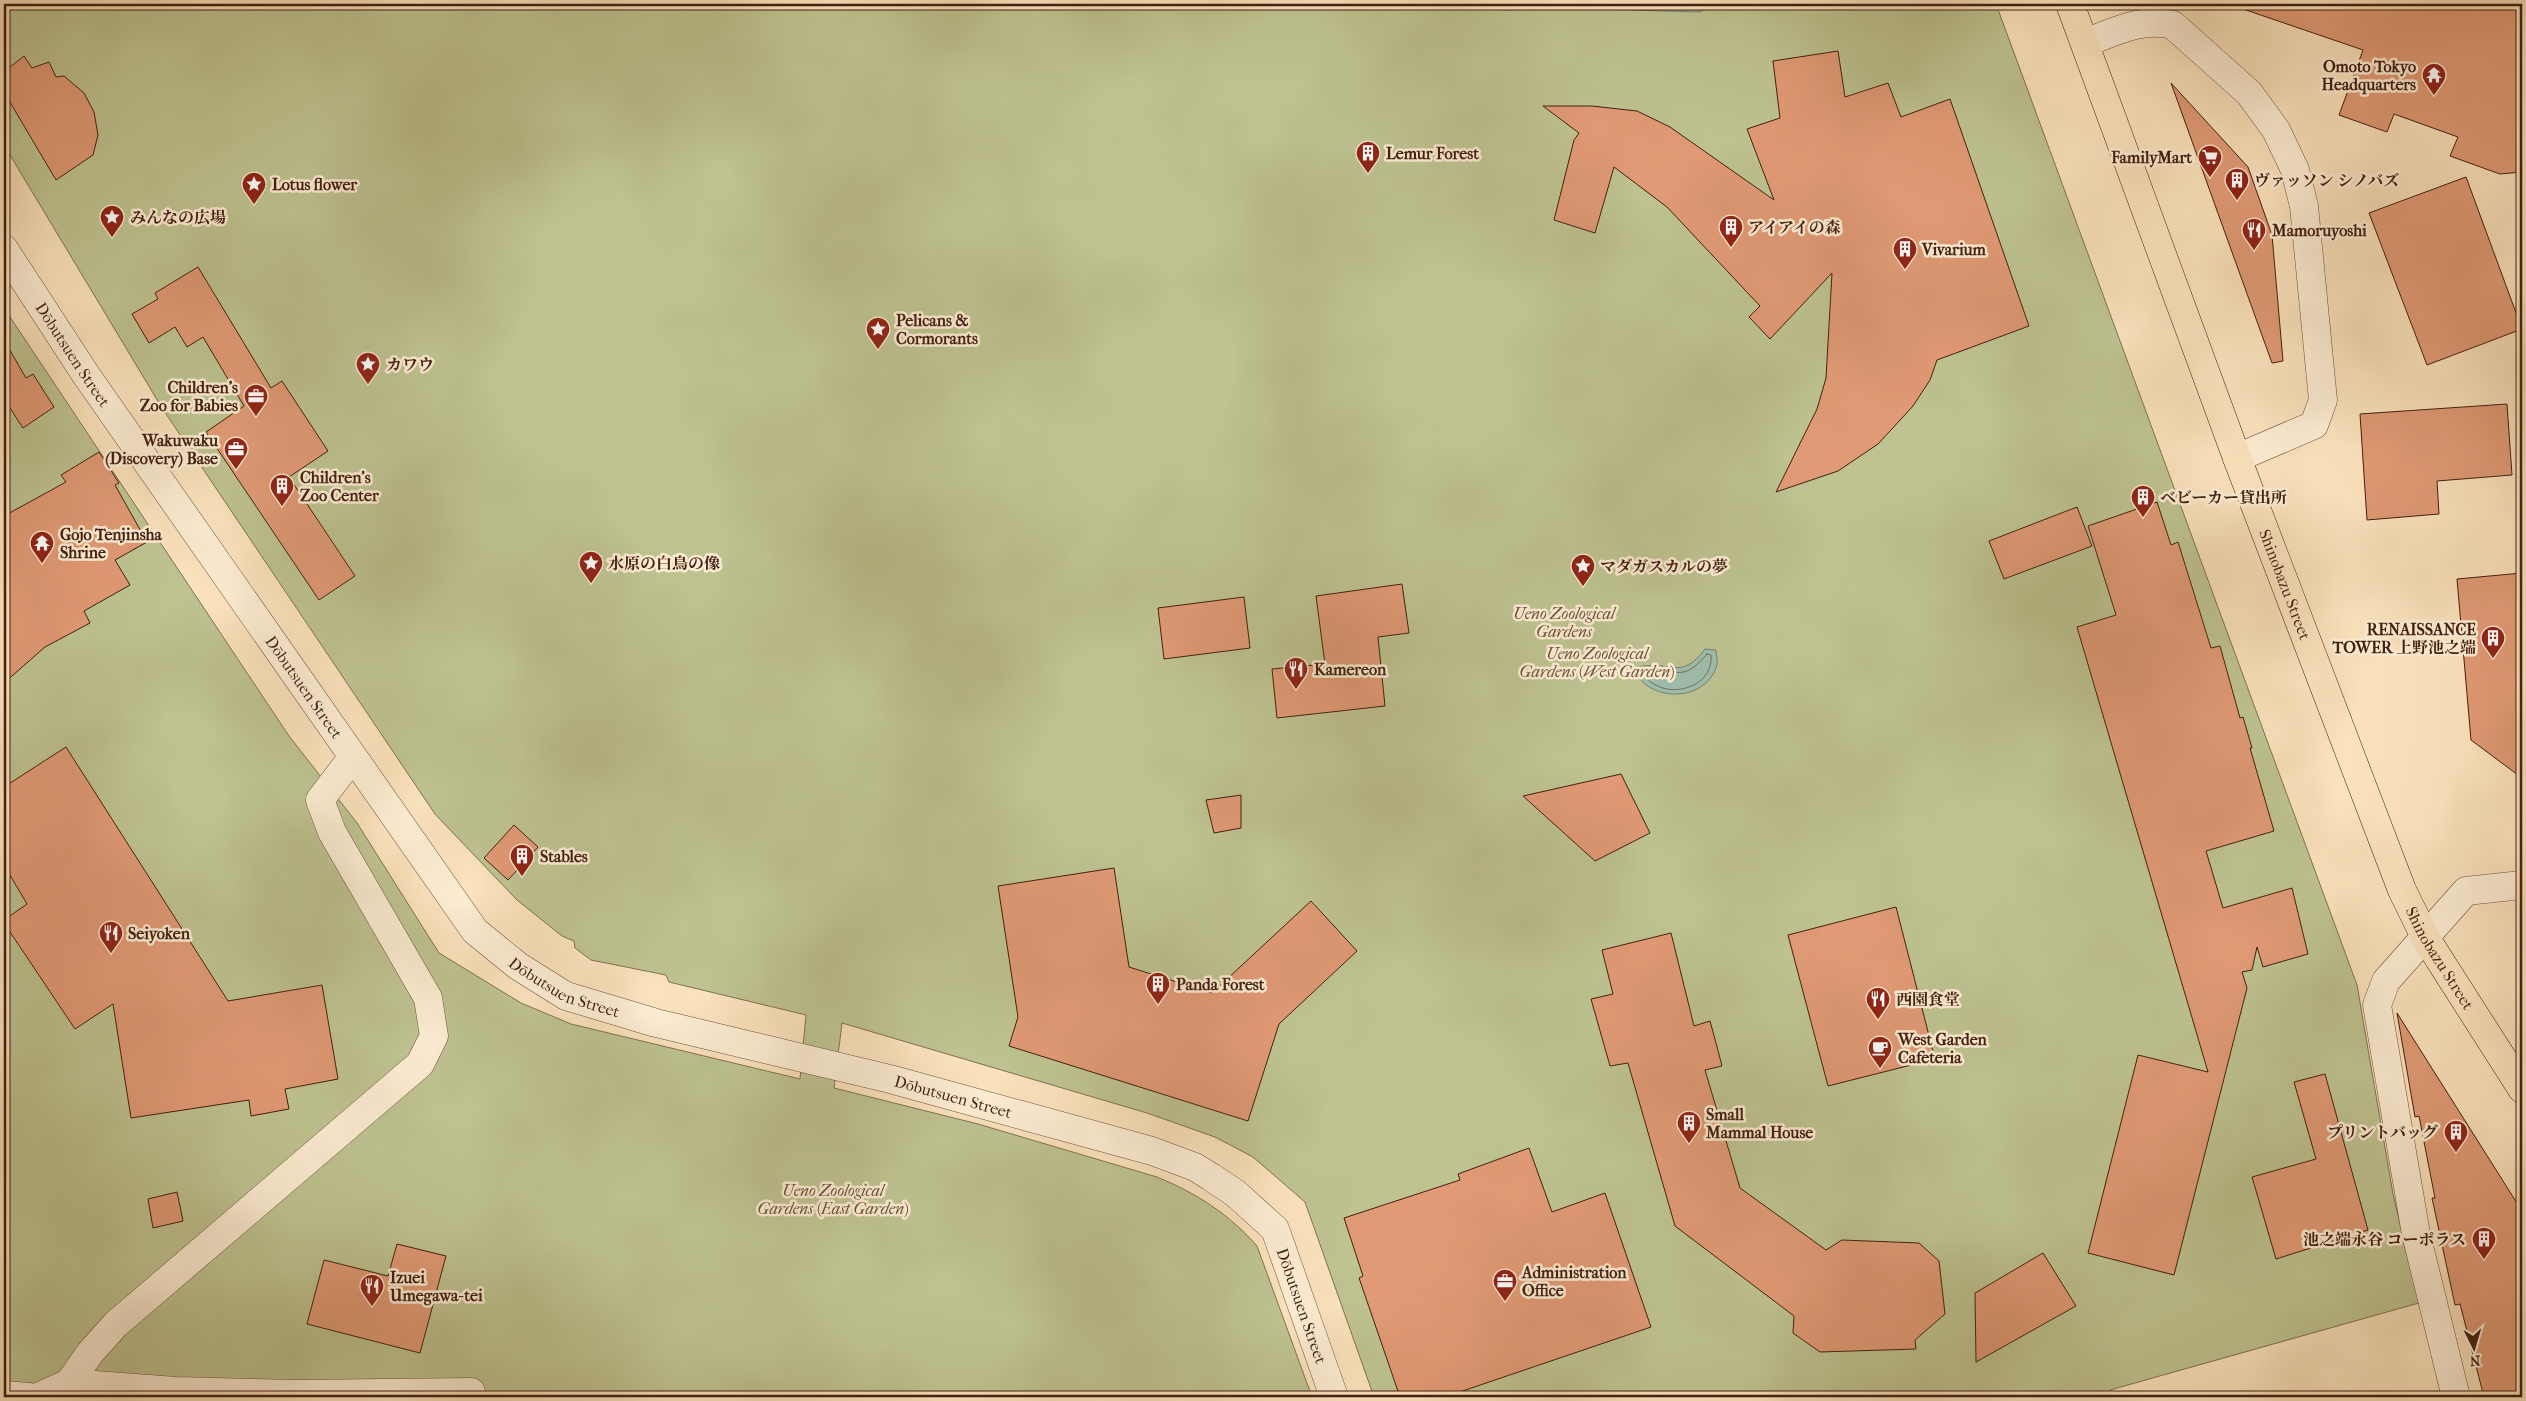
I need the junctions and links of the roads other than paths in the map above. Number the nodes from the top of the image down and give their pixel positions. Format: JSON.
{"nodes":[{"id":1,"x":2070,"y":4,"type":"edge"},
{"id":2,"x":2084,"y":42,"type":"junction"},
{"id":3,"x":4,"y":249,"type":"edge"},
{"id":4,"x":2236,"y":458,"type":"junction"},
{"id":5,"x":352,"y":758,"type":"junction"},
{"id":6,"x":2522,"y":885,"type":"edge"},
{"id":7,"x":2425,"y":937,"type":"junction"},
{"id":8,"x":2522,"y":1089,"type":"edge"},
{"id":9,"x":69,"y":1383,"type":"junction"},
{"id":10,"x":471,"y":1392,"type":"dead end"},
{"id":11,"x":4,"y":1394,"type":"edge"},
{"id":12,"x":29,"y":1397,"type":"edge"},
{"id":13,"x":38,"y":1397,"type":"edge"},
{"id":14,"x":1334,"y":1397,"type":"edge"},
{"id":15,"x":2456,"y":1397,"type":"edge"}],
"edges":[{"from":1,"to":2,"type":"main road","name":"Shinobazu Street"},
{"from":2,"to":4,"type":"main road","name":"Shinobazu Street"},
{"from":2,"to":4,"type":"street"},
{"from":3,"to":5,"type":"street","name":"Dōbutsuen Street"},
{"from":4,"to":7,"type":"main road","name":"Shinobazu Street"},
{"from":5,"to":9,"type":"street"},
{"from":5,"to":14,"type":"street","name":"Dōbutsuen Street"},
{"from":6,"to":7,"type":"street"},
{"from":7,"to":8,"type":"main road","name":"Shinobazu Street"},
{"from":7,"to":15,"type":"street"},
{"from":9,"to":10,"type":"street"},
{"from":9,"to":13,"type":"street"},
{"from":11,"to":12,"type":"street"}]}
